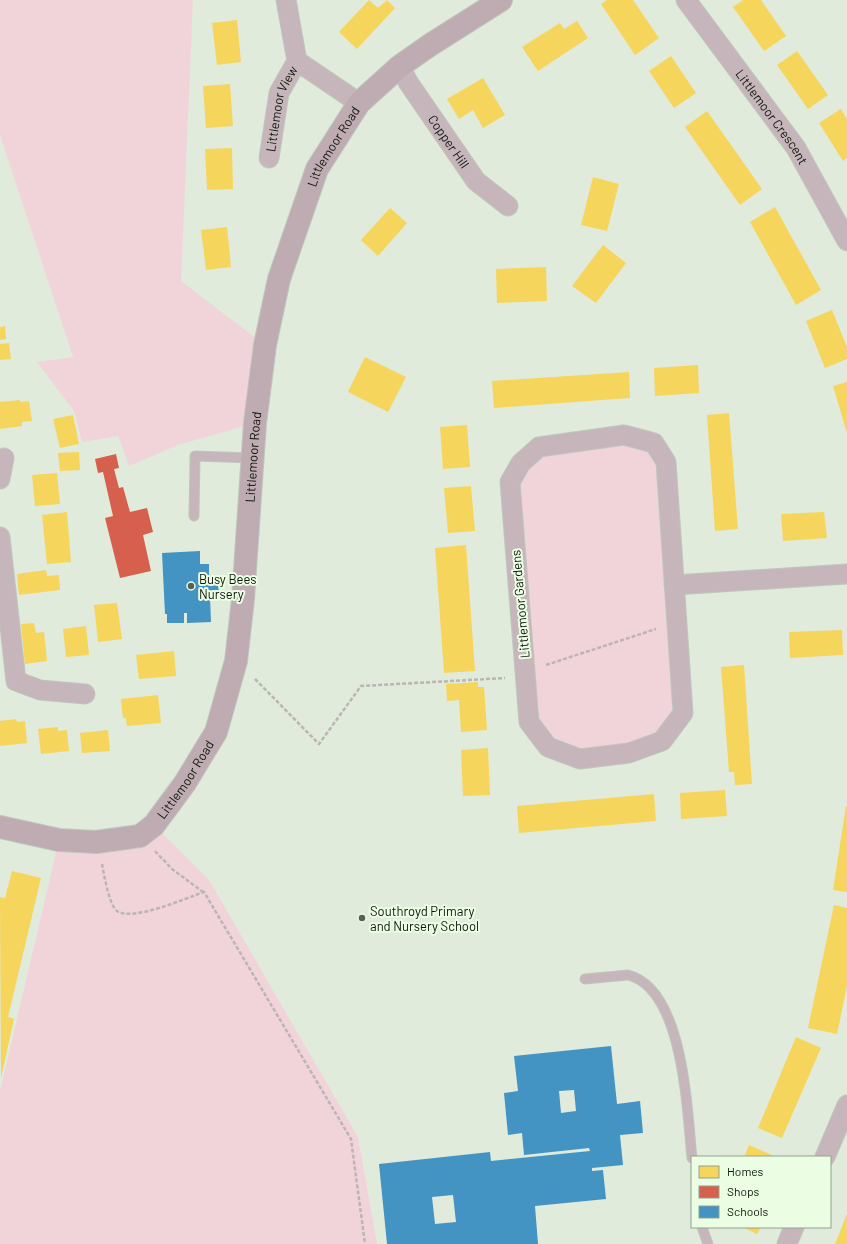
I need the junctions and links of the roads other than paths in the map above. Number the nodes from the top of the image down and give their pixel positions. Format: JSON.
{"nodes":[{"id":1,"x":286,"y":0,"type":"edge"},
{"id":2,"x":501,"y":0,"type":"edge"},
{"id":3,"x":686,"y":0,"type":"edge"},
{"id":4,"x":297,"y":60,"type":"junction"},
{"id":5,"x":400,"y":66,"type":"junction"},
{"id":6,"x":358,"y":103,"type":"junction"},
{"id":7,"x":269,"y":158,"type":"dead end"},
{"id":8,"x":508,"y":206,"type":"dead end"},
{"id":9,"x":847,"y":241,"type":"edge"},
{"id":10,"x":4,"y":458,"type":"dead end"},
{"id":11,"x":252,"y":458,"type":"junction"},
{"id":12,"x":0,"y":478,"type":"edge"},
{"id":13,"x":194,"y":516,"type":"dead end"},
{"id":14,"x":0,"y":537,"type":"edge"},
{"id":15,"x":847,"y":574,"type":"edge"},
{"id":16,"x":674,"y":584,"type":"junction"},
{"id":17,"x":84,"y":694,"type":"dead end"},
{"id":18,"x":0,"y":827,"type":"edge"},
{"id":19,"x":585,"y":979,"type":"dead end"},
{"id":20,"x":847,"y":1105,"type":"edge"},
{"id":21,"x":692,"y":1156,"type":"edge"},
{"id":22,"x":825,"y":1156,"type":"edge"},
{"id":23,"x":702,"y":1228,"type":"edge"},
{"id":24,"x":794,"y":1228,"type":"edge"},
{"id":25,"x":708,"y":1244,"type":"edge"},
{"id":26,"x":787,"y":1244,"type":"edge"}],
"edges":[{"from":1,"to":4,"type":"street","name":"Littlemoor View"},
{"from":2,"to":5,"type":"street","name":"Littlemoor Road"},
{"from":3,"to":9,"type":"street","name":"Littlemoor Crescent"},
{"from":4,"to":6,"type":"street","name":"Littlemoor View"},
{"from":4,"to":7,"type":"street","name":"Littlemoor View"},
{"from":5,"to":6,"type":"street","name":"Littlemoor Road"},
{"from":5,"to":8,"type":"street","name":"Copper Hill"},
{"from":6,"to":11,"type":"street","name":"Littlemoor Road"},
{"from":10,"to":12,"type":"street"},
{"from":11,"to":13,"type":"lane"},
{"from":11,"to":18,"type":"street","name":"Littlemoor Road"},
{"from":14,"to":17,"type":"street"},
{"from":15,"to":16,"type":"street"},
{"from":16,"to":16,"type":"street","name":"Littlemoor Gardens"},
{"from":19,"to":21,"type":"lane"},
{"from":20,"to":22,"type":"street"},
{"from":23,"to":25,"type":"lane"},
{"from":24,"to":26,"type":"street"}]}
